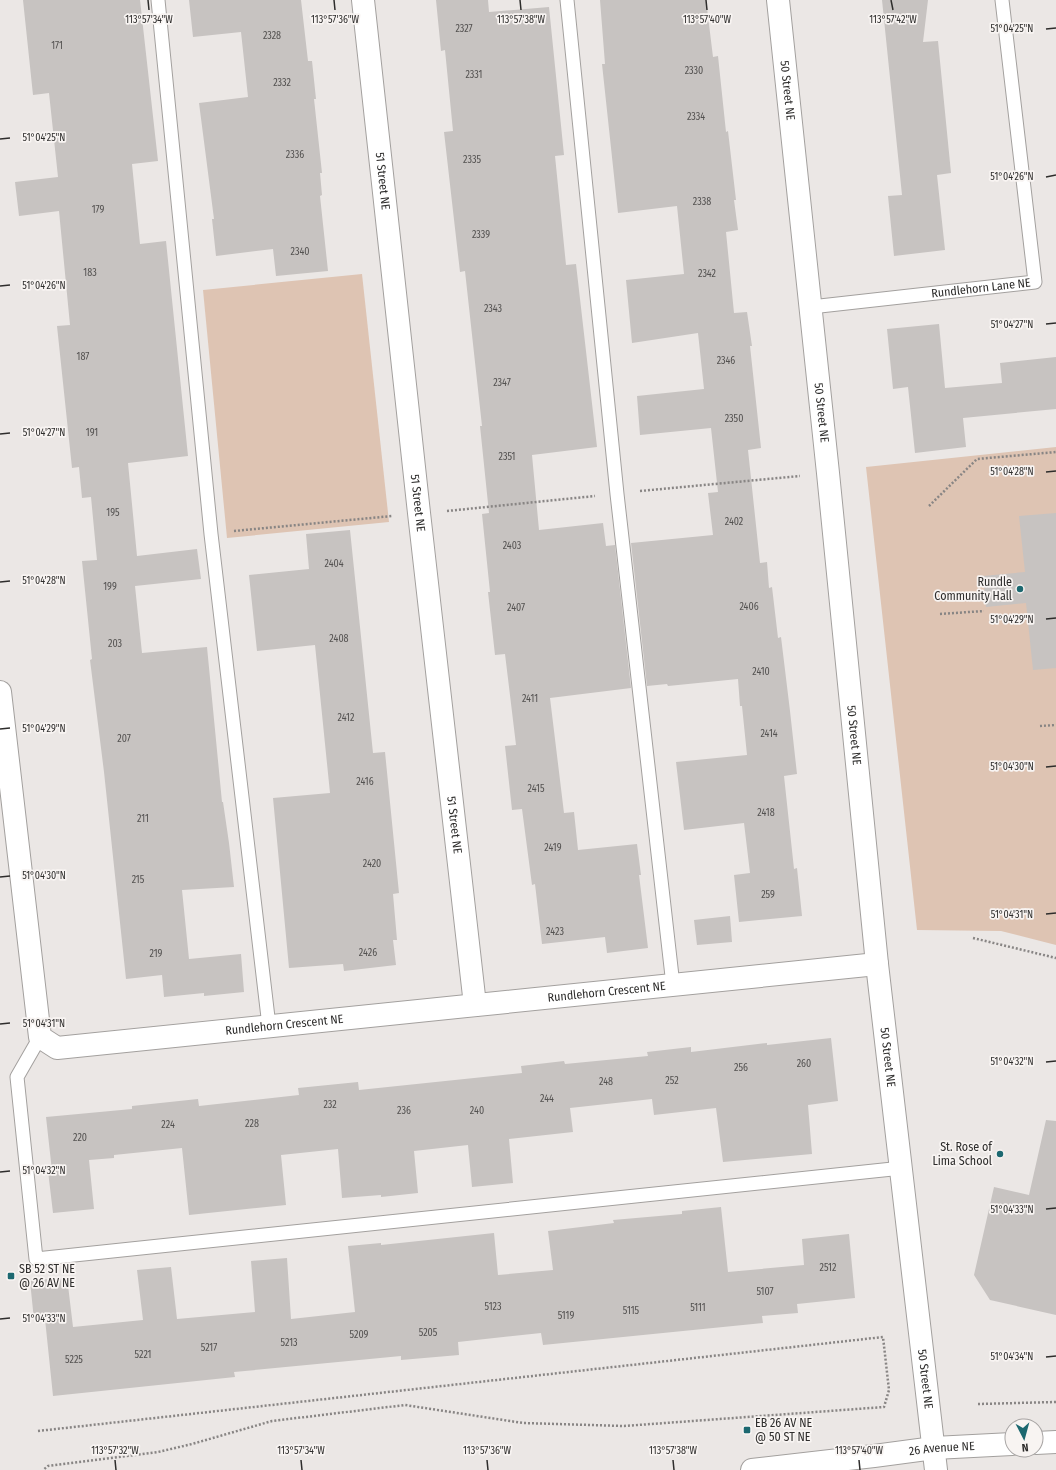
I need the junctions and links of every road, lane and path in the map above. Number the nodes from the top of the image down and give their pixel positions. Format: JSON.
{"nodes":[{"id":1,"x":158,"y":0,"type":"edge"},
{"id":2,"x":363,"y":0,"type":"edge"},
{"id":3,"x":567,"y":0,"type":"edge"},
{"id":4,"x":778,"y":0,"type":"edge"},
{"id":5,"x":1002,"y":0,"type":"edge"},
{"id":6,"x":811,"y":307,"type":"junction"},
{"id":7,"x":1056,"y":452,"type":"edge"},
{"id":8,"x":828,"y":472,"type":"junction"},
{"id":9,"x":617,"y":494,"type":"junction"},
{"id":10,"x":929,"y":506,"type":"dead end"},
{"id":11,"x":419,"y":513,"type":"junction"},
{"id":12,"x":210,"y":534,"type":"junction"},
{"id":13,"x":984,"y":611,"type":"dead end"},
{"id":14,"x":940,"y":614,"type":"dead end"},
{"id":15,"x":0,"y":692,"type":"edge"},
{"id":16,"x":1056,"y":724,"type":"edge"},
{"id":17,"x":1040,"y":726,"type":"dead end"},
{"id":18,"x":973,"y":938,"type":"dead end"},
{"id":19,"x":1056,"y":958,"type":"edge"},
{"id":20,"x":878,"y":964,"type":"junction"},
{"id":21,"x":673,"y":985,"type":"junction"},
{"id":22,"x":475,"y":1005,"type":"junction"},
{"id":23,"x":269,"y":1026,"type":"junction"},
{"id":24,"x":40,"y":1037,"type":"junction"},
{"id":25,"x":902,"y":1168,"type":"junction"},
{"id":26,"x":1056,"y":1402,"type":"edge"},
{"id":27,"x":978,"y":1404,"type":"dead end"},
{"id":28,"x":38,"y":1431,"type":"dead end"},
{"id":29,"x":1056,"y":1442,"type":"edge"},
{"id":30,"x":1044,"y":1443,"type":"edge"},
{"id":31,"x":1004,"y":1444,"type":"edge"},
{"id":32,"x":934,"y":1448,"type":"junction"},
{"id":33,"x":43,"y":1470,"type":"edge"},
{"id":34,"x":752,"y":1470,"type":"edge"},
{"id":35,"x":936,"y":1470,"type":"edge"}],
"edges":[{"from":1,"to":12,"type":"lane"},
{"from":2,"to":11,"type":"street","name":"51 Street NE"},
{"from":3,"to":9,"type":"lane"},
{"from":4,"to":6,"type":"street","name":"50 Street NE"},
{"from":5,"to":6,"type":"lane","name":"Rundlehorn Lane NE"},
{"from":6,"to":8,"type":"street","name":"50 Street NE"},
{"from":7,"to":10,"type":"path"},
{"from":8,"to":9,"type":"path"},
{"from":8,"to":20,"type":"street","name":"50 Street NE"},
{"from":9,"to":11,"type":"path"},
{"from":9,"to":21,"type":"lane"},
{"from":11,"to":12,"type":"path"},
{"from":11,"to":22,"type":"street","name":"51 Street NE"},
{"from":12,"to":23,"type":"lane"},
{"from":13,"to":14,"type":"path"},
{"from":15,"to":24,"type":"street"},
{"from":16,"to":17,"type":"path"},
{"from":18,"to":19,"type":"path"},
{"from":20,"to":21,"type":"street","name":"Rundlehorn Crescent NE"},
{"from":20,"to":25,"type":"street","name":"50 Street NE"},
{"from":21,"to":22,"type":"street","name":"Rundlehorn Crescent NE"},
{"from":22,"to":23,"type":"street","name":"Rundlehorn Crescent NE"},
{"from":23,"to":24,"type":"street","name":"Rundlehorn Crescent NE"},
{"from":24,"to":25,"type":"lane"},
{"from":25,"to":32,"type":"street","name":"50 Street NE"},
{"from":26,"to":27,"type":"path"},
{"from":28,"to":33,"type":"path"},
{"from":29,"to":30,"type":"street"},
{"from":31,"to":32,"type":"street","name":"26 Avenue NE"},
{"from":32,"to":34,"type":"street","name":"26 Avenue NE"},
{"from":32,"to":35,"type":"street","name":"50 Street NE"}]}
